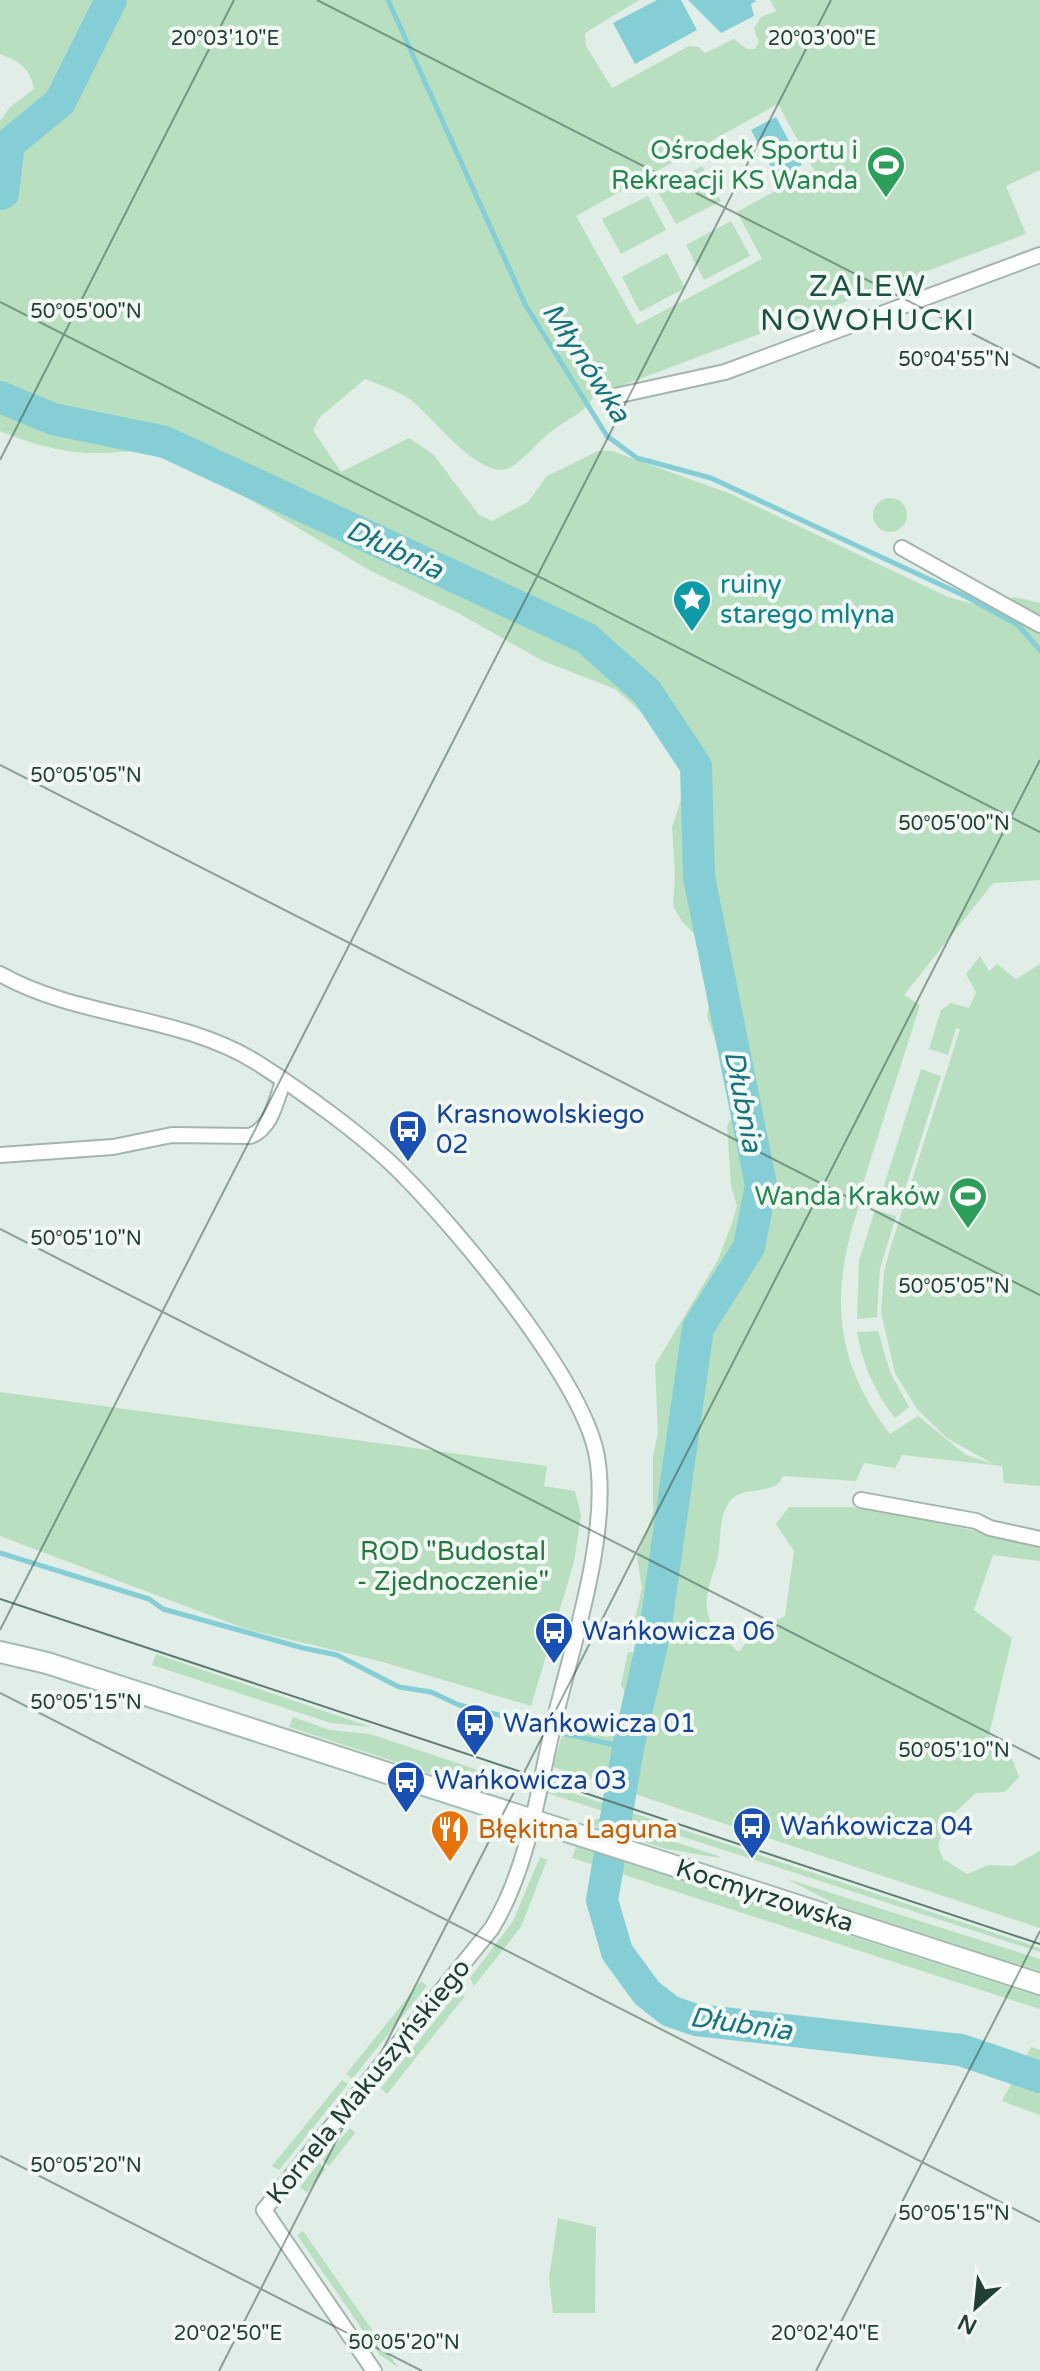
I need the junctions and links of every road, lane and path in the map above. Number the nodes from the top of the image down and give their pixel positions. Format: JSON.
{"nodes":[{"id":1,"x":1040,"y":255,"type":"edge"},
{"id":2,"x":606,"y":398,"type":"dead end"},
{"id":3,"x":902,"y":548,"type":"dead end"},
{"id":4,"x":1040,"y":625,"type":"edge"},
{"id":5,"x":0,"y":974,"type":"edge"},
{"id":6,"x":283,"y":1082,"type":"junction"},
{"id":7,"x":0,"y":1155,"type":"edge"},
{"id":8,"x":861,"y":1500,"type":"dead end"},
{"id":9,"x":1040,"y":1539,"type":"edge"},
{"id":10,"x":0,"y":1652,"type":"edge"},
{"id":11,"x":531,"y":1819,"type":"junction"},
{"id":12,"x":1040,"y":1984,"type":"edge"},
{"id":13,"x":374,"y":2371,"type":"edge"}],
"edges":[{"from":1,"to":2,"type":"street"},
{"from":3,"to":4,"type":"street"},
{"from":5,"to":6,"type":"street"},
{"from":6,"to":7,"type":"street"},
{"from":6,"to":11,"type":"street"},
{"from":8,"to":9,"type":"street"},
{"from":10,"to":11,"type":"main road","name":"Kocmyrzowska"},
{"from":11,"to":12,"type":"main road","name":"Kocmyrzowska"},
{"from":11,"to":13,"type":"street","name":"Kornela Makuszyńskiego"}]}
